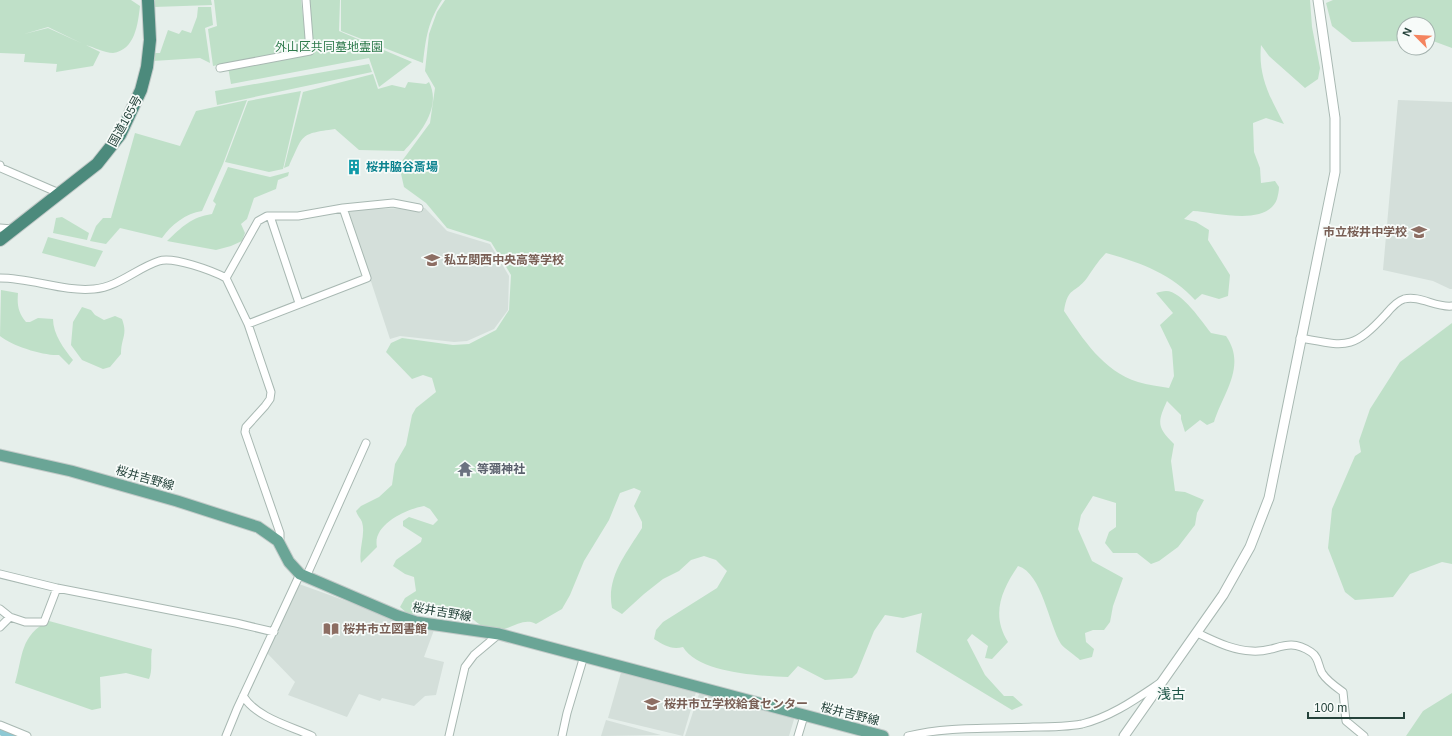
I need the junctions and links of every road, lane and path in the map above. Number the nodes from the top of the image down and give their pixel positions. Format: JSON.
{"nodes":[{"id":1,"x":148,"y":0,"type":"edge"},
{"id":2,"x":306,"y":0,"type":"edge"},
{"id":3,"x":1318,"y":0,"type":"edge"},
{"id":4,"x":220,"y":68,"type":"dead end"},
{"id":5,"x":0,"y":165,"type":"edge"},
{"id":6,"x":59,"y":194,"type":"junction"},
{"id":7,"x":342,"y":208,"type":"junction"},
{"id":8,"x":420,"y":208,"type":"dead end"},
{"id":9,"x":270,"y":216,"type":"junction"},
{"id":10,"x":0,"y":228,"type":"edge"},
{"id":11,"x":14,"y":229,"type":"junction"},
{"id":12,"x":0,"y":240,"type":"edge"},
{"id":13,"x":0,"y":278,"type":"edge"},
{"id":14,"x":226,"y":278,"type":"junction"},
{"id":15,"x":299,"y":303,"type":"junction"},
{"id":16,"x":1452,"y":306,"type":"edge"},
{"id":17,"x":248,"y":324,"type":"junction"},
{"id":18,"x":1300,"y":338,"type":"junction"},
{"id":19,"x":366,"y":443,"type":"dead end"},
{"id":20,"x":0,"y":455,"type":"edge"},
{"id":21,"x":278,"y":541,"type":"junction"},
{"id":22,"x":0,"y":574,"type":"edge"},
{"id":23,"x":303,"y":575,"type":"junction"},
{"id":24,"x":57,"y":588,"type":"junction"},
{"id":25,"x":0,"y":609,"type":"edge"},
{"id":26,"x":10,"y":617,"type":"junction"},
{"id":27,"x":0,"y":627,"type":"edge"},
{"id":28,"x":274,"y":632,"type":"junction"},
{"id":29,"x":1197,"y":633,"type":"junction"},
{"id":30,"x":499,"y":634,"type":"junction"},
{"id":31,"x":584,"y":656,"type":"junction"},
{"id":32,"x":1161,"y":682,"type":"junction"},
{"id":33,"x":243,"y":696,"type":"junction"},
{"id":34,"x":804,"y":716,"type":"junction"},
{"id":35,"x":0,"y":724,"type":"edge"},
{"id":36,"x":27,"y":736,"type":"edge"},
{"id":37,"x":226,"y":736,"type":"edge"},
{"id":38,"x":312,"y":736,"type":"edge"},
{"id":39,"x":449,"y":736,"type":"edge"},
{"id":40,"x":562,"y":736,"type":"edge"},
{"id":41,"x":798,"y":736,"type":"edge"},
{"id":42,"x":883,"y":736,"type":"edge"},
{"id":43,"x":908,"y":736,"type":"edge"},
{"id":44,"x":1124,"y":736,"type":"edge"},
{"id":45,"x":1364,"y":736,"type":"edge"}],
"edges":[{"from":1,"to":6,"type":"highway","name":"国道165号"},
{"from":2,"to":4,"type":"street"},
{"from":3,"to":18,"type":"street"},
{"from":5,"to":6,"type":"street"},
{"from":6,"to":11,"type":"highway","name":"国道165号"},
{"from":7,"to":8,"type":"street"},
{"from":7,"to":9,"type":"street"},
{"from":7,"to":15,"type":"street"},
{"from":9,"to":14,"type":"street"},
{"from":9,"to":15,"type":"street"},
{"from":10,"to":11,"type":"street"},
{"from":11,"to":12,"type":"highway","name":"国道165号"},
{"from":13,"to":14,"type":"street"},
{"from":14,"to":17,"type":"street"},
{"from":15,"to":17,"type":"street"},
{"from":16,"to":18,"type":"street"},
{"from":17,"to":21,"type":"street"},
{"from":18,"to":29,"type":"street"},
{"from":19,"to":23,"type":"street"},
{"from":20,"to":21,"type":"main road","name":"桜井吉野線"},
{"from":21,"to":23,"type":"main road","name":"桜井吉野線"},
{"from":22,"to":24,"type":"street"},
{"from":23,"to":28,"type":"street"},
{"from":23,"to":30,"type":"main road","name":"桜井吉野線"},
{"from":24,"to":26,"type":"street"},
{"from":24,"to":28,"type":"street"},
{"from":25,"to":26,"type":"street"},
{"from":26,"to":27,"type":"street"},
{"from":28,"to":33,"type":"street"},
{"from":29,"to":32,"type":"street"},
{"from":29,"to":45,"type":"street"},
{"from":30,"to":31,"type":"main road","name":"桜井吉野線"},
{"from":30,"to":39,"type":"street"},
{"from":31,"to":34,"type":"main road","name":"桜井吉野線"},
{"from":31,"to":40,"type":"street"},
{"from":32,"to":43,"type":"street"},
{"from":32,"to":44,"type":"street"},
{"from":33,"to":37,"type":"street"},
{"from":33,"to":38,"type":"street"},
{"from":34,"to":41,"type":"street"},
{"from":34,"to":42,"type":"main road","name":"桜井吉野線"},
{"from":35,"to":36,"type":"street"}]}
